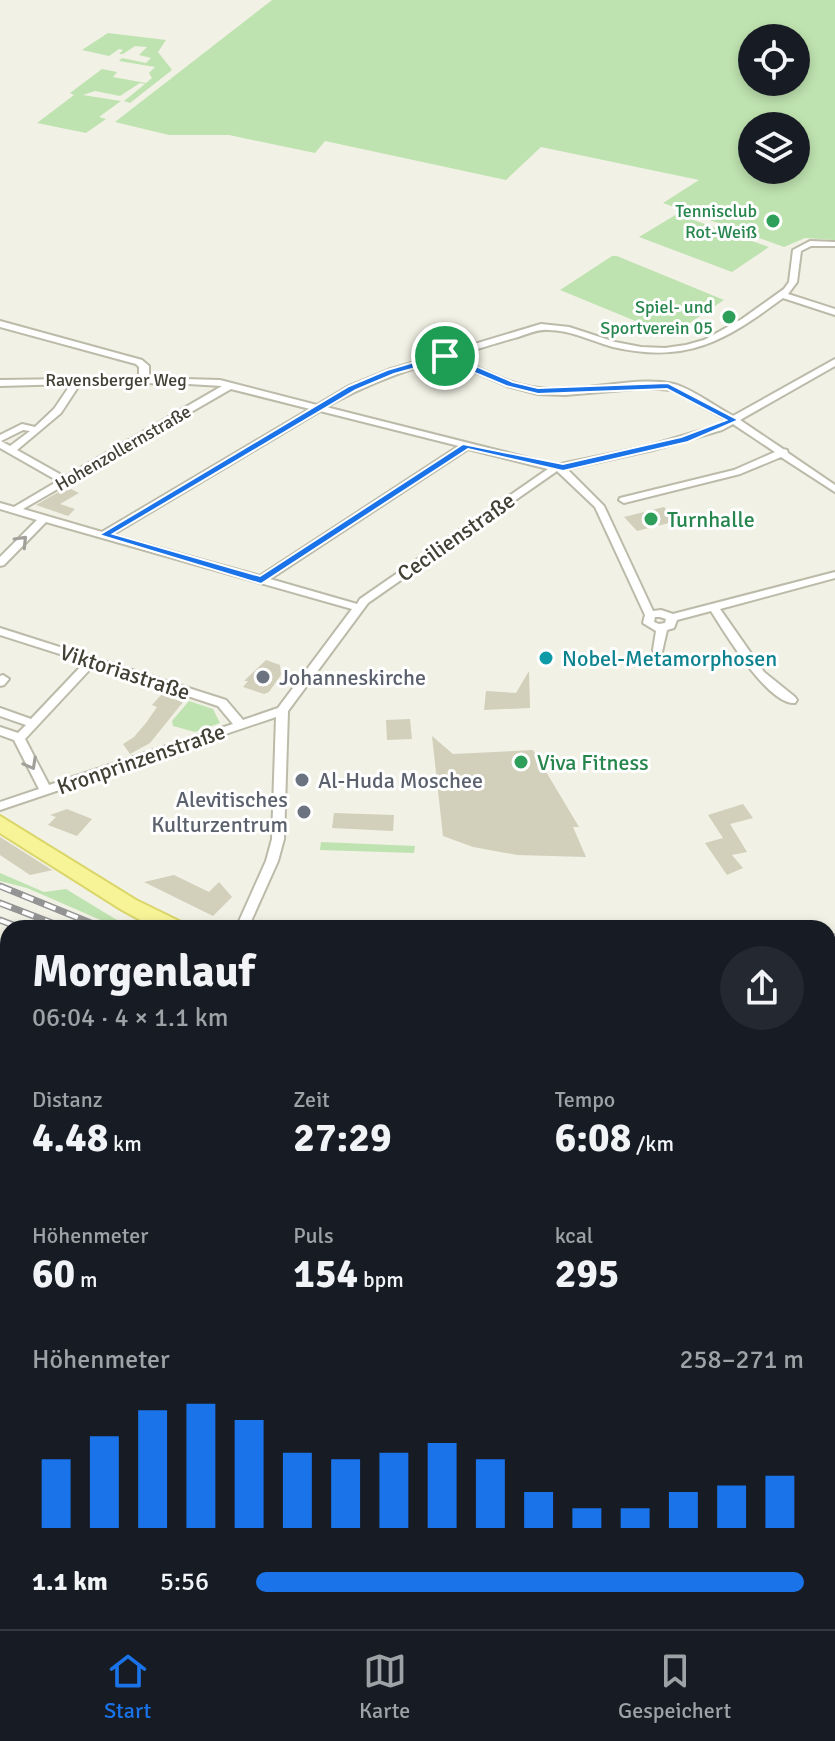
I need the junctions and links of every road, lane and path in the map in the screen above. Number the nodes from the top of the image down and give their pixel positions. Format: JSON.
{"nodes":[{"id":1,"x":835,"y":244,"type":"edge"},
{"id":2,"x":782,"y":295,"type":"junction"},
{"id":3,"x":835,"y":312,"type":"edge"},
{"id":4,"x":0,"y":324,"type":"edge"},
{"id":5,"x":445,"y":356,"type":"junction"},
{"id":6,"x":835,"y":362,"type":"edge"},
{"id":7,"x":144,"y":380,"type":"junction"},
{"id":8,"x":77,"y":381,"type":"junction"},
{"id":9,"x":0,"y":383,"type":"edge"},
{"id":10,"x":231,"y":385,"type":"junction"},
{"id":11,"x":317,"y":407,"type":"junction"},
{"id":12,"x":734,"y":420,"type":"junction"},
{"id":13,"x":37,"y":430,"type":"junction"},
{"id":14,"x":0,"y":442,"type":"edge"},
{"id":15,"x":466,"y":446,"type":"junction"},
{"id":16,"x":11,"y":450,"type":"junction"},
{"id":17,"x":784,"y":452,"type":"junction"},
{"id":18,"x":556,"y":468,"type":"junction"},
{"id":19,"x":66,"y":481,"type":"junction"},
{"id":20,"x":835,"y":489,"type":"edge"},
{"id":21,"x":624,"y":500,"type":"dead end"},
{"id":22,"x":0,"y":506,"type":"edge"},
{"id":23,"x":15,"y":510,"type":"junction"},
{"id":24,"x":44,"y":518,"type":"junction"},
{"id":25,"x":104,"y":535,"type":"junction"},
{"id":26,"x":0,"y":563,"type":"edge"},
{"id":27,"x":835,"y":575,"type":"edge"},
{"id":28,"x":261,"y":580,"type":"junction"},
{"id":29,"x":357,"y":607,"type":"junction"},
{"id":30,"x":714,"y":608,"type":"junction"},
{"id":31,"x":650,"y":615,"type":"junction"},
{"id":32,"x":672,"y":618,"type":"junction"},
{"id":33,"x":662,"y":629,"type":"junction"},
{"id":34,"x":0,"y":631,"type":"edge"},
{"id":35,"x":658,"y":650,"type":"dead end"},
{"id":36,"x":92,"y":661,"type":"junction"},
{"id":37,"x":791,"y":700,"type":"dead end"},
{"id":38,"x":282,"y":711,"type":"junction"},
{"id":39,"x":0,"y":712,"type":"edge"},
{"id":40,"x":34,"y":724,"type":"junction"},
{"id":41,"x":241,"y":726,"type":"junction"},
{"id":42,"x":0,"y":731,"type":"edge"},
{"id":43,"x":20,"y":738,"type":"junction"},
{"id":44,"x":46,"y":791,"type":"junction"},
{"id":45,"x":0,"y":806,"type":"edge"},
{"id":46,"x":0,"y":823,"type":"edge"},
{"id":47,"x":158,"y":920,"type":"edge"},
{"id":48,"x":246,"y":920,"type":"edge"}],
"edges":[{"from":1,"to":2,"type":"street"},
{"from":2,"to":3,"type":"street"},
{"from":2,"to":5,"type":"street"},
{"from":4,"to":7,"type":"street"},
{"from":5,"to":11,"type":"street"},
{"from":5,"to":12,"type":"street"},
{"from":6,"to":12,"type":"street"},
{"from":7,"to":8,"type":"street","name":"Ravensberger Weg"},
{"from":7,"to":10,"type":"street","name":"Ravensberger Weg"},
{"from":8,"to":9,"type":"street","name":"Ravensberger Weg"},
{"from":8,"to":13,"type":"street"},
{"from":10,"to":11,"type":"street","name":"Ravensberger Weg"},
{"from":10,"to":19,"type":"street","name":"Hohenzollernstraße"},
{"from":11,"to":15,"type":"street","name":"Ravensberger Weg"},
{"from":11,"to":25,"type":"street"},
{"from":12,"to":17,"type":"street"},
{"from":12,"to":18,"type":"street"},
{"from":13,"to":14,"type":"street"},
{"from":13,"to":16,"type":"street"},
{"from":14,"to":16,"type":"street"},
{"from":15,"to":18,"type":"street","name":"Ravensberger Weg"},
{"from":15,"to":28,"type":"street"},
{"from":16,"to":19,"type":"street"},
{"from":17,"to":20,"type":"street"},
{"from":17,"to":21,"type":"street"},
{"from":18,"to":29,"type":"street","name":"Cecilienstraße"},
{"from":18,"to":31,"type":"street"},
{"from":19,"to":23,"type":"street","name":"Hohenzollernstraße"},
{"from":22,"to":23,"type":"street"},
{"from":23,"to":24,"type":"street"},
{"from":24,"to":25,"type":"street"},
{"from":26,"to":24,"type":"street","one_way":true},
{"from":25,"to":28,"type":"street"},
{"from":27,"to":30,"type":"street"},
{"from":28,"to":29,"type":"street"},
{"from":29,"to":38,"type":"street","name":"Cecilienstraße"},
{"from":30,"to":32,"type":"street"},
{"from":30,"to":37,"type":"street"},
{"from":31,"to":32,"type":"street"},
{"from":31,"to":33,"type":"street"},
{"from":32,"to":33,"type":"street"},
{"from":33,"to":35,"type":"street"},
{"from":34,"to":36,"type":"street","name":"Viktoriastraße"},
{"from":36,"to":40,"type":"street"},
{"from":36,"to":41,"type":"street","name":"Viktoriastraße"},
{"from":38,"to":41,"type":"street","name":"Kronprinzenstraße"},
{"from":38,"to":48,"type":"street"},
{"from":39,"to":40,"type":"street"},
{"from":40,"to":43,"type":"street"},
{"from":41,"to":44,"type":"street","name":"Kronprinzenstraße"},
{"from":42,"to":43,"type":"street"},
{"from":43,"to":44,"type":"street","one_way":true},
{"from":44,"to":45,"type":"street","name":"Kronprinzenstraße"},
{"from":46,"to":47,"type":"main road"}]}
